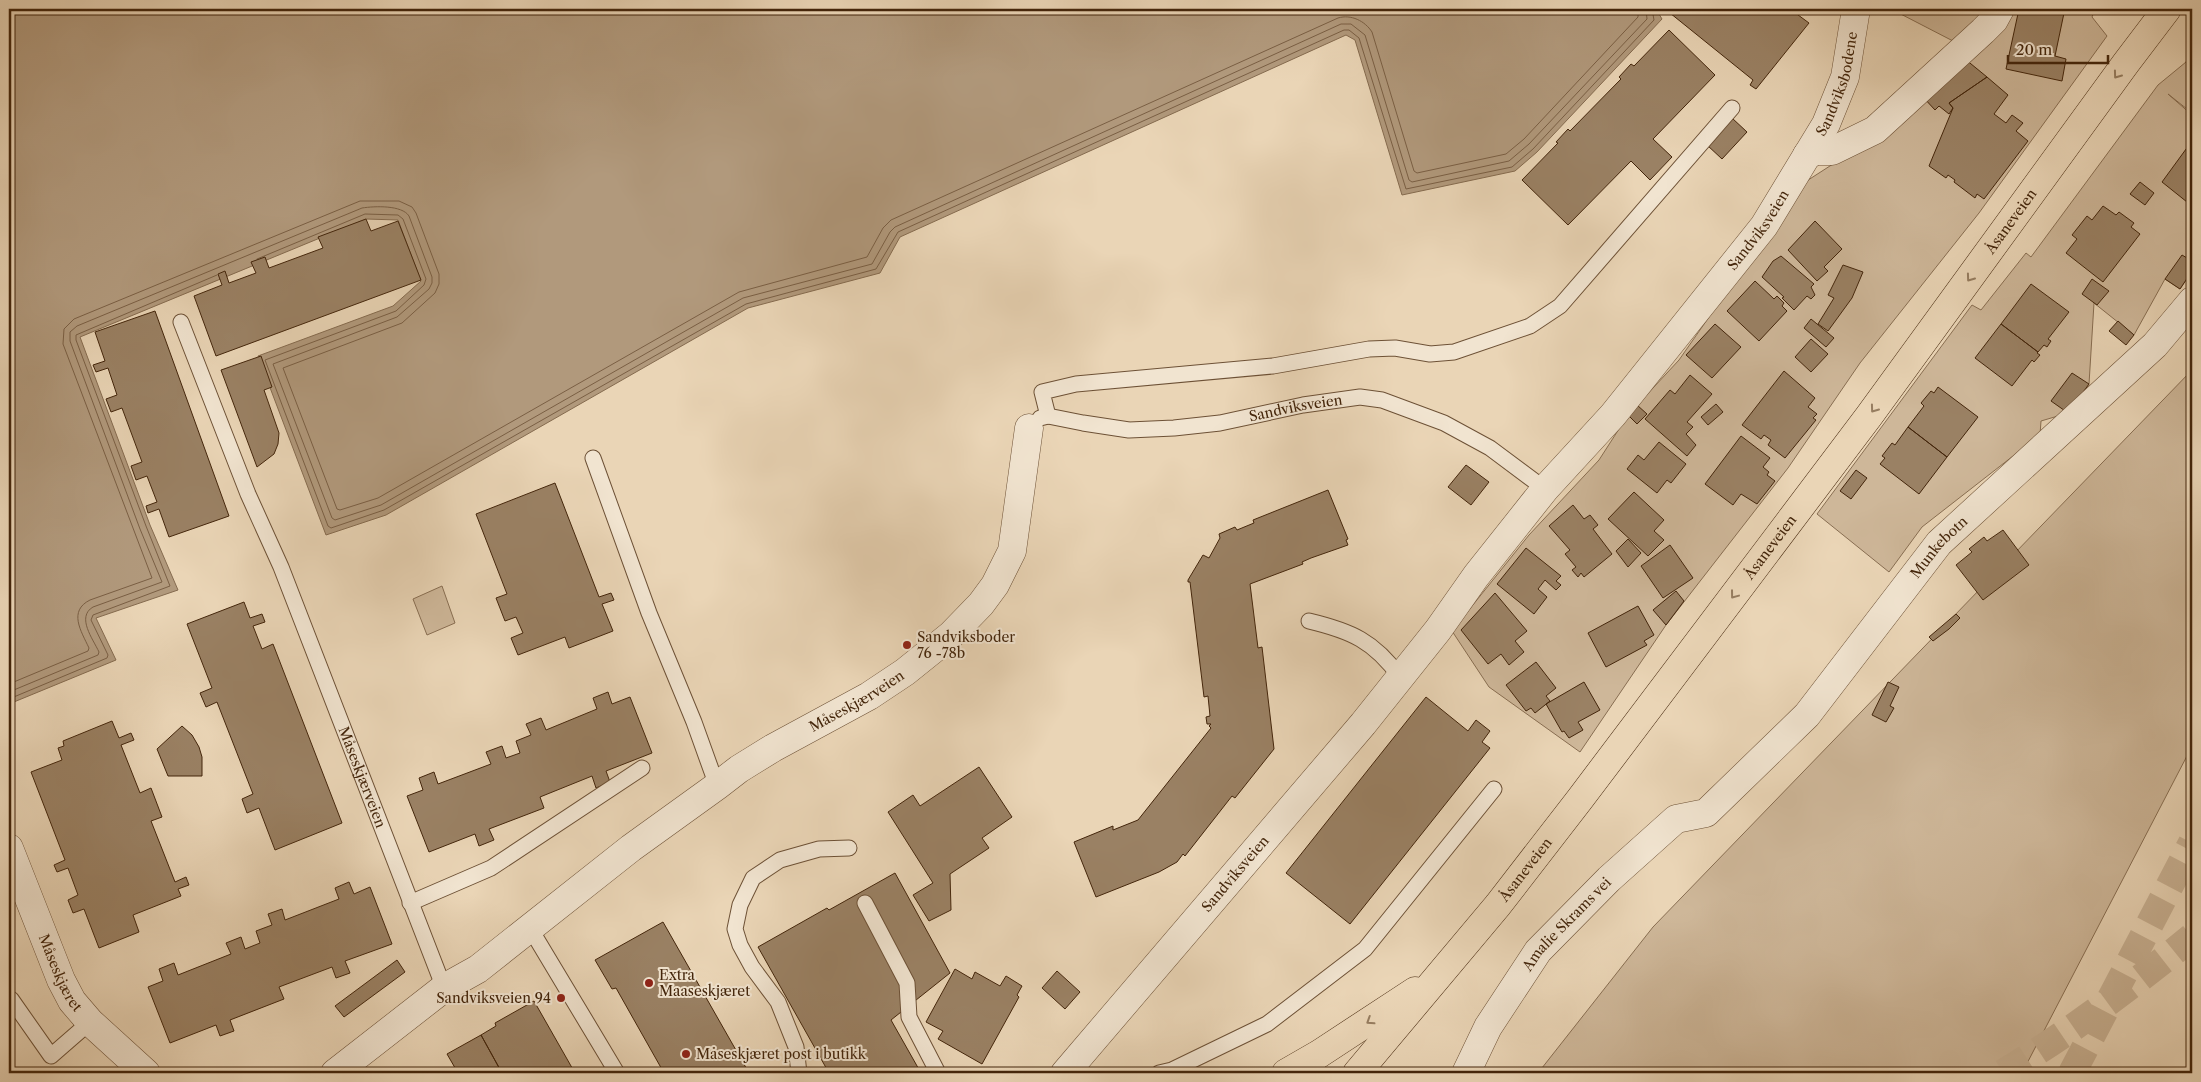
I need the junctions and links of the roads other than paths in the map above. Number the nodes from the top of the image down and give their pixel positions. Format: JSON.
{"nodes":[{"id":1,"x":1856,"y":9,"type":"edge"},
{"id":2,"x":2000,"y":9,"type":"edge"},
{"id":3,"x":2167,"y":9,"type":"edge"},
{"id":4,"x":1732,"y":108,"type":"dead end"},
{"id":5,"x":1807,"y":156,"type":"junction"},
{"id":6,"x":2192,"y":301,"type":"edge"},
{"id":7,"x":181,"y":322,"type":"dead end"},
{"id":8,"x":1038,"y":422,"type":"junction"},
{"id":9,"x":593,"y":458,"type":"dead end"},
{"id":10,"x":1545,"y":489,"type":"junction"},
{"id":11,"x":1309,"y":621,"type":"dead end"},
{"id":12,"x":1400,"y":677,"type":"junction"},
{"id":13,"x":642,"y":768,"type":"dead end"},
{"id":14,"x":718,"y":786,"type":"junction"},
{"id":15,"x":1494,"y":789,"type":"dead end"},
{"id":16,"x":1706,"y":814,"type":"joint"},
{"id":17,"x":9,"y":848,"type":"edge"},
{"id":18,"x":849,"y":848,"type":"dead end"},
{"id":19,"x":410,"y":903,"type":"junction"},
{"id":20,"x":865,"y":903,"type":"dead end"},
{"id":21,"x":530,"y":928,"type":"junction"},
{"id":22,"x":1440,"y":975,"type":"junction"},
{"id":23,"x":444,"y":988,"type":"junction"},
{"id":24,"x":11,"y":999,"type":"dead end"},
{"id":25,"x":90,"y":1022,"type":"junction"},
{"id":26,"x":1072,"y":1072,"type":"edge"},
{"id":27,"x":146,"y":1073,"type":"edge"},
{"id":28,"x":335,"y":1073,"type":"edge"},
{"id":29,"x":617,"y":1073,"type":"edge"},
{"id":30,"x":799,"y":1073,"type":"edge"},
{"id":31,"x":938,"y":1073,"type":"edge"},
{"id":32,"x":1160,"y":1073,"type":"edge"},
{"id":33,"x":1286,"y":1073,"type":"edge"},
{"id":34,"x":1357,"y":1073,"type":"edge"},
{"id":35,"x":1466,"y":1073,"type":"edge"}],
"edges":[{"from":1,"to":5,"type":"street","name":"Sandviksbodene"},
{"from":2,"to":5,"type":"street"},
{"from":3,"to":22,"type":"highway","name":"Åsaneveien","one_way":true},
{"from":4,"to":8,"type":"lane"},
{"from":5,"to":10,"type":"street","name":"Sandviksveien"},
{"from":6,"to":16,"type":"street","name":"Munkebotn"},
{"from":7,"to":19,"type":"lane","name":"Måseskjærveien"},
{"from":8,"to":10,"type":"lane","name":"Sandviksveien"},
{"from":8,"to":14,"type":"street","name":"Måseskjærveien"},
{"from":9,"to":14,"type":"lane"},
{"from":10,"to":12,"type":"street","name":"Sandviksveien"},
{"from":11,"to":12,"type":"lane"},
{"from":12,"to":26,"type":"street","name":"Sandviksveien"},
{"from":13,"to":19,"type":"lane"},
{"from":14,"to":21,"type":"street","name":"Måseskjærveien"},
{"from":15,"to":32,"type":"lane"},
{"from":16,"to":35,"type":"street","name":"Amalie Skrams vei"},
{"from":17,"to":25,"type":"street","name":"Måseskjæret"},
{"from":18,"to":30,"type":"lane"},
{"from":19,"to":23,"type":"lane","name":"Måseskjærveien"},
{"from":20,"to":31,"type":"lane"},
{"from":21,"to":23,"type":"street","name":"Måseskjærveien"},
{"from":21,"to":29,"type":"lane"},
{"from":22,"to":33,"type":"highway","one_way":true},
{"from":22,"to":34,"type":"highway","name":"Åsaneveien"},
{"from":23,"to":28,"type":"street","name":"Måseskjærveien"},
{"from":24,"to":25,"type":"lane"},
{"from":25,"to":27,"type":"street","name":"Måseskjæret"}]}
